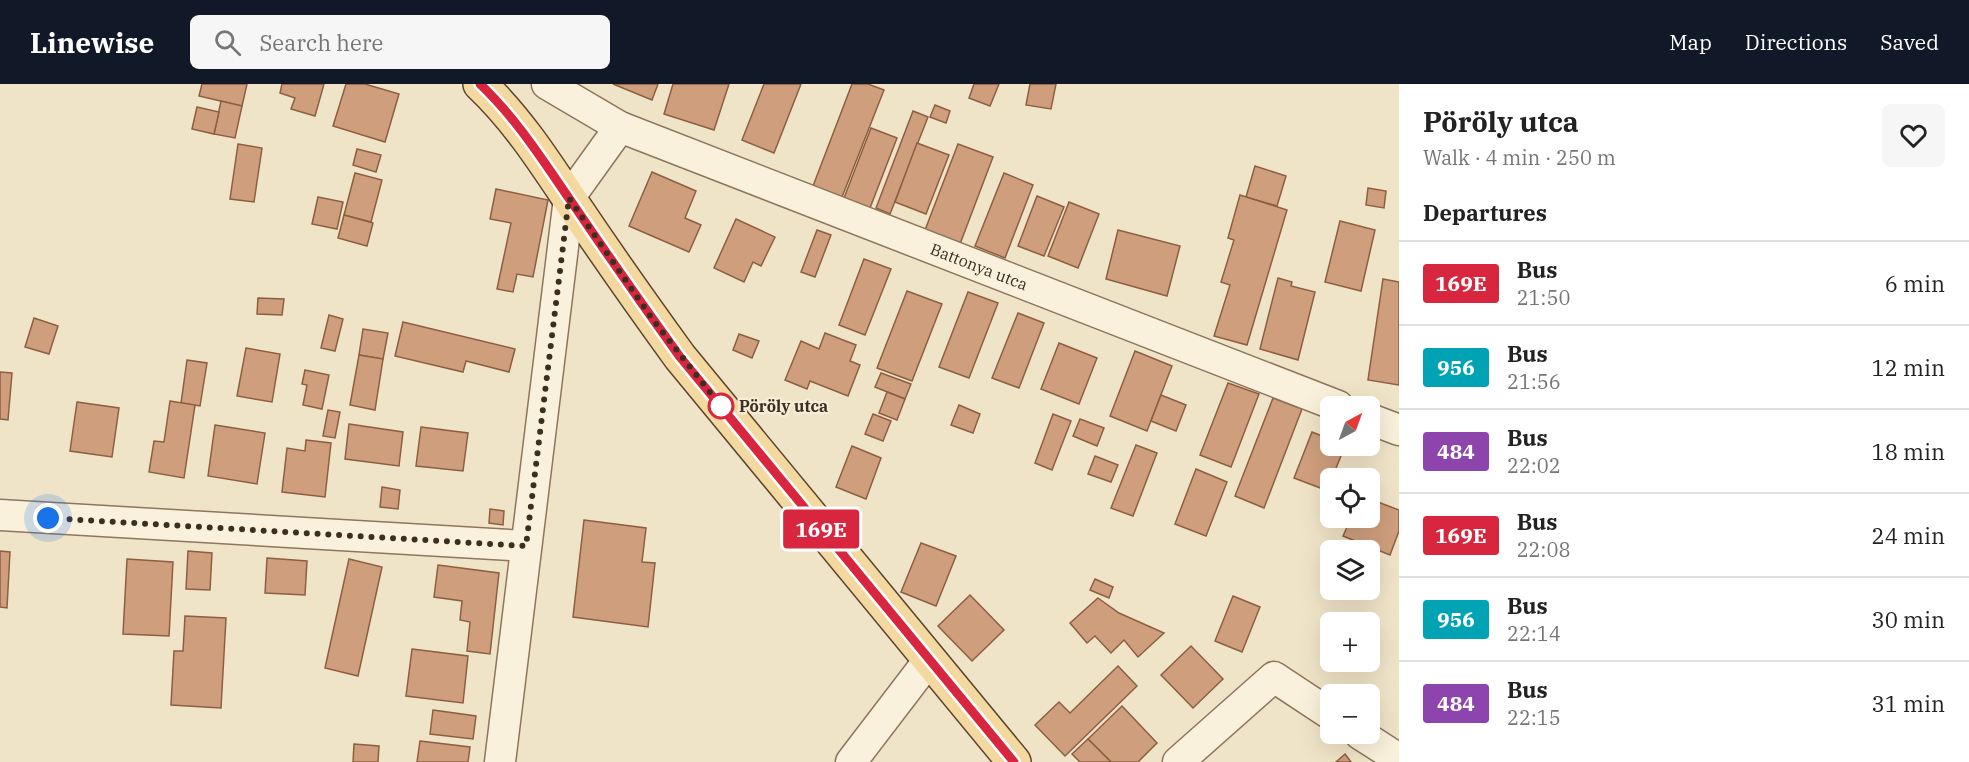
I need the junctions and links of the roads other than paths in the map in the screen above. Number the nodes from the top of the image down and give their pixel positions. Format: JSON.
{"nodes":[{"id":1,"x":480,"y":84,"type":"edge"},
{"id":2,"x":548,"y":84,"type":"edge"},
{"id":3,"x":620,"y":127,"type":"junction"},
{"id":4,"x":569,"y":198,"type":"junction"},
{"id":5,"x":1320,"y":399,"type":"edge"},
{"id":6,"x":1380,"y":423,"type":"edge"},
{"id":7,"x":1399,"y":430,"type":"edge"},
{"id":8,"x":0,"y":515,"type":"edge"},
{"id":9,"x":526,"y":546,"type":"junction"},
{"id":10,"x":929,"y":660,"type":"junction"},
{"id":11,"x":1320,"y":707,"type":"edge"},
{"id":12,"x":1376,"y":744,"type":"edge"},
{"id":13,"x":1399,"y":759,"type":"edge"},
{"id":14,"x":500,"y":762,"type":"edge"},
{"id":15,"x":851,"y":762,"type":"edge"},
{"id":16,"x":1014,"y":762,"type":"edge"},
{"id":17,"x":1178,"y":762,"type":"edge"}],
"edges":[{"from":1,"to":4,"type":"main road"},
{"from":2,"to":3,"type":"street","name":"Battonya utca"},
{"from":3,"to":4,"type":"street"},
{"from":3,"to":5,"type":"street","name":"Battonya utca"},
{"from":4,"to":9,"type":"street"},
{"from":4,"to":10,"type":"main road"},
{"from":6,"to":7,"type":"street"},
{"from":8,"to":9,"type":"street"},
{"from":9,"to":14,"type":"street"},
{"from":10,"to":15,"type":"street"},
{"from":10,"to":16,"type":"main road"},
{"from":11,"to":17,"type":"street"},
{"from":12,"to":13,"type":"street"}]}
